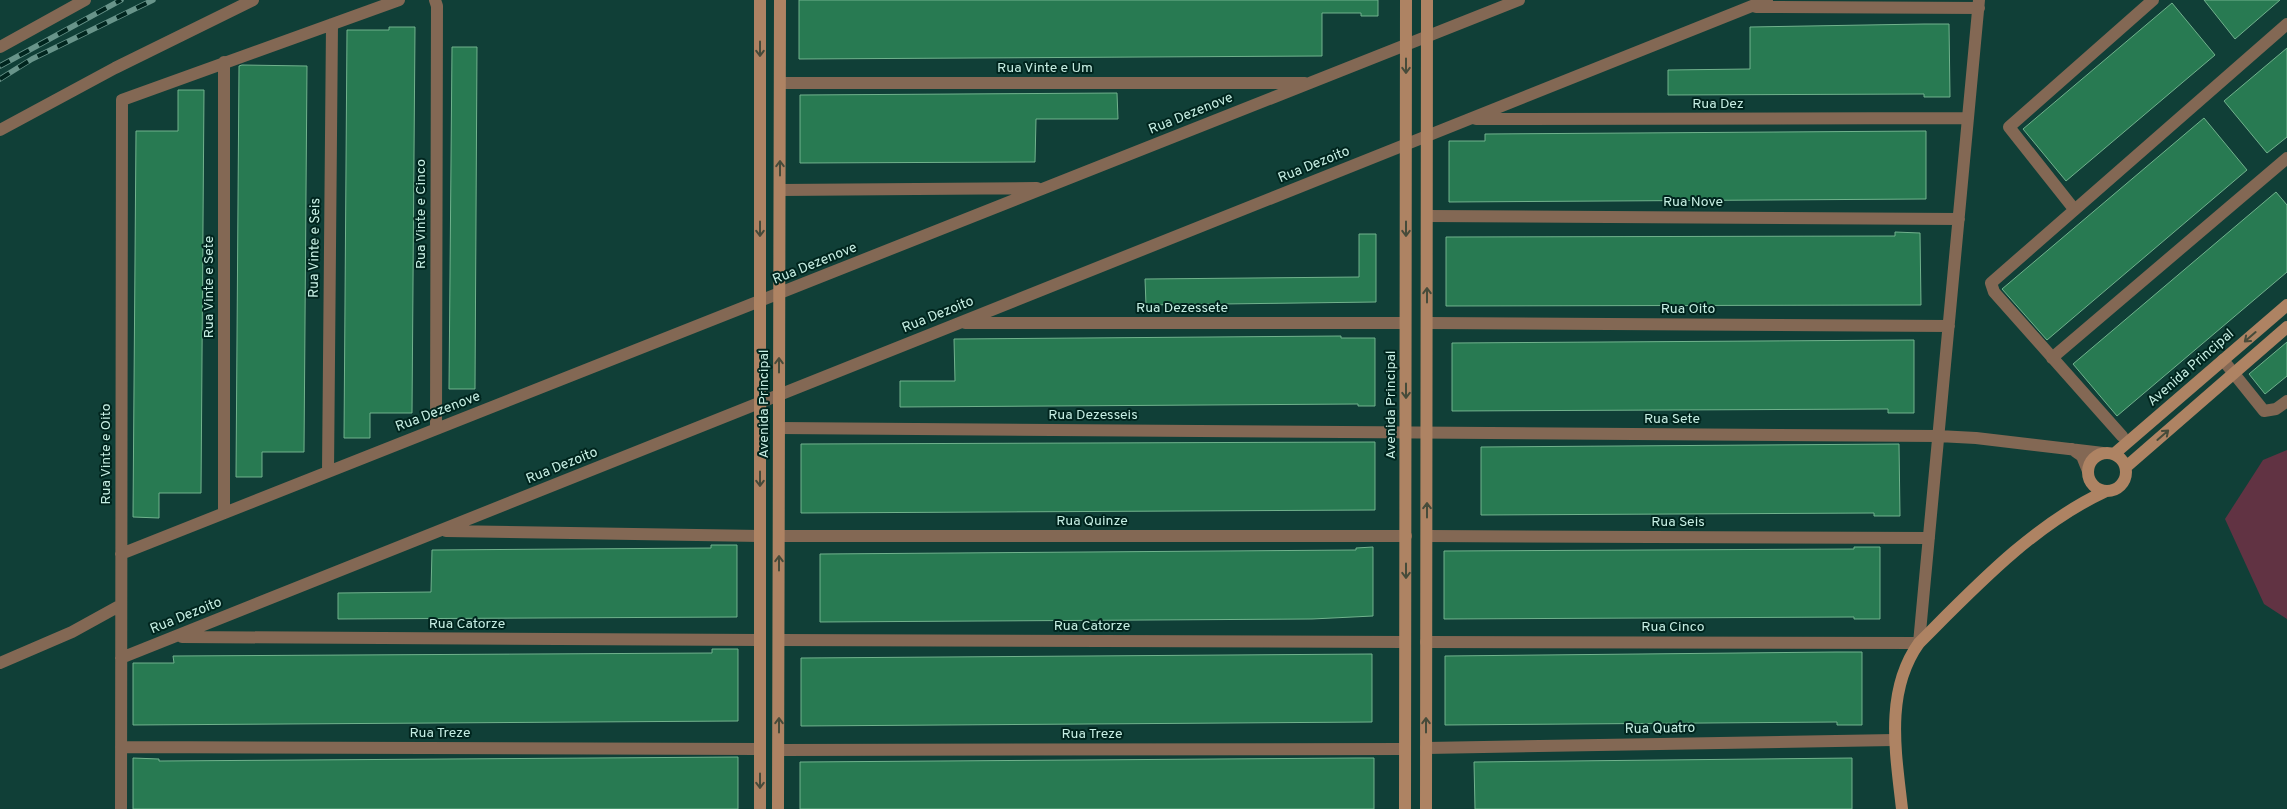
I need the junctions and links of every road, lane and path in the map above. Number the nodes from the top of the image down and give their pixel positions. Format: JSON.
{"nodes":[{"id":1,"x":85,"y":0,"type":"edge"},
{"id":2,"x":252,"y":0,"type":"edge"},
{"id":3,"x":399,"y":0,"type":"edge"},
{"id":4,"x":435,"y":0,"type":"edge"},
{"id":5,"x":760,"y":0,"type":"edge"},
{"id":6,"x":780,"y":0,"type":"edge"},
{"id":7,"x":1406,"y":0,"type":"edge"},
{"id":8,"x":1427,"y":0,"type":"edge"},
{"id":9,"x":1518,"y":0,"type":"edge"},
{"id":10,"x":1767,"y":0,"type":"edge"},
{"id":11,"x":2153,"y":0,"type":"edge"},
{"id":12,"x":1979,"y":4,"type":"edge"},
{"id":13,"x":1748,"y":7,"type":"junction"},
{"id":14,"x":332,"y":24,"type":"junction"},
{"id":15,"x":2287,"y":24,"type":"edge"},
{"id":16,"x":1427,"y":36,"type":"junction"},
{"id":17,"x":1406,"y":45,"type":"junction"},
{"id":18,"x":0,"y":47,"type":"edge"},
{"id":19,"x":224,"y":62,"type":"junction"},
{"id":20,"x":1311,"y":82,"type":"junction"},
{"id":21,"x":780,"y":83,"type":"junction"},
{"id":22,"x":1968,"y":118,"type":"junction"},
{"id":23,"x":1468,"y":120,"type":"junction"},
{"id":24,"x":0,"y":130,"type":"edge"},
{"id":25,"x":1427,"y":136,"type":"junction"},
{"id":26,"x":1406,"y":144,"type":"junction"},
{"id":27,"x":2287,"y":158,"type":"edge"},
{"id":28,"x":1044,"y":188,"type":"junction"},
{"id":29,"x":780,"y":190,"type":"junction"},
{"id":30,"x":2074,"y":209,"type":"junction"},
{"id":31,"x":1427,"y":216,"type":"junction"},
{"id":32,"x":1958,"y":219,"type":"junction"},
{"id":33,"x":779,"y":294,"type":"junction"},
{"id":34,"x":760,"y":302,"type":"junction"},
{"id":35,"x":2287,"y":305,"type":"edge"},
{"id":36,"x":958,"y":323,"type":"junction"},
{"id":37,"x":1405,"y":323,"type":"junction"},
{"id":38,"x":1427,"y":323,"type":"junction"},
{"id":39,"x":1948,"y":326,"type":"junction"},
{"id":40,"x":2287,"y":327,"type":"edge"},
{"id":41,"x":2052,"y":358,"type":"junction"},
{"id":42,"x":2223,"y":360,"type":"junction"},
{"id":43,"x":2233,"y":373,"type":"junction"},
{"id":44,"x":779,"y":395,"type":"junction"},
{"id":45,"x":2287,"y":401,"type":"edge"},
{"id":46,"x":760,"y":404,"type":"junction"},
{"id":47,"x":779,"y":428,"type":"junction"},
{"id":48,"x":436,"y":429,"type":"junction"},
{"id":49,"x":1406,"y":432,"type":"junction"},
{"id":50,"x":1427,"y":432,"type":"junction"},
{"id":51,"x":1938,"y":436,"type":"junction"},
{"id":52,"x":2122,"y":436,"type":"dead end"},
{"id":53,"x":2072,"y":448,"type":"junction"},
{"id":54,"x":2109,"y":453,"type":"junction"},
{"id":55,"x":2126,"y":467,"type":"junction"},
{"id":56,"x":328,"y":472,"type":"junction"},
{"id":57,"x":2088,"y":474,"type":"junction"},
{"id":58,"x":2106,"y":491,"type":"junction"},
{"id":59,"x":2079,"y":504,"type":"junction"},
{"id":60,"x":224,"y":513,"type":"junction"},
{"id":61,"x":439,"y":531,"type":"junction"},
{"id":62,"x":760,"y":536,"type":"junction"},
{"id":63,"x":779,"y":536,"type":"junction"},
{"id":64,"x":1406,"y":536,"type":"junction"},
{"id":65,"x":1427,"y":536,"type":"junction"},
{"id":66,"x":1929,"y":538,"type":"junction"},
{"id":67,"x":121,"y":554,"type":"junction"},
{"id":68,"x":121,"y":606,"type":"junction"},
{"id":69,"x":174,"y":637,"type":"junction"},
{"id":70,"x":760,"y":640,"type":"junction"},
{"id":71,"x":779,"y":640,"type":"junction"},
{"id":72,"x":1405,"y":642,"type":"junction"},
{"id":73,"x":1426,"y":642,"type":"junction"},
{"id":74,"x":1919,"y":643,"type":"junction"},
{"id":75,"x":121,"y":658,"type":"junction"},
{"id":76,"x":0,"y":663,"type":"edge"},
{"id":77,"x":1894,"y":740,"type":"junction"},
{"id":78,"x":121,"y":747,"type":"junction"},
{"id":79,"x":1405,"y":748,"type":"junction"},
{"id":80,"x":1426,"y":748,"type":"junction"},
{"id":81,"x":760,"y":749,"type":"junction"},
{"id":82,"x":779,"y":750,"type":"junction"},
{"id":83,"x":121,"y":809,"type":"edge"},
{"id":84,"x":760,"y":809,"type":"edge"},
{"id":85,"x":778,"y":809,"type":"edge"},
{"id":86,"x":1405,"y":809,"type":"edge"},
{"id":87,"x":1426,"y":809,"type":"edge"},
{"id":88,"x":1902,"y":809,"type":"edge"}],
"edges":[{"from":1,"to":18,"type":"street"},
{"from":2,"to":24,"type":"street"},
{"from":3,"to":14,"type":"street"},
{"from":4,"to":48,"type":"street","name":"Rua Vinte e Cinco"},
{"from":5,"to":34,"type":"street","name":"Avenida Principal","one_way":true},
{"from":6,"to":21,"type":"street","name":"Avenida Principal"},
{"from":7,"to":17,"type":"street","name":"Avenida Principal"},
{"from":8,"to":16,"type":"street"},
{"from":9,"to":16,"type":"street","name":"Rua Dezenove"},
{"from":10,"to":13,"type":"street","name":"Rua Dezoito"},
{"from":11,"to":30,"type":"street"},
{"from":12,"to":13,"type":"street"},
{"from":12,"to":22,"type":"street"},
{"from":13,"to":23,"type":"street","name":"Rua Dezoito"},
{"from":14,"to":19,"type":"street"},
{"from":14,"to":56,"type":"street","name":"Rua Vinte e Seis"},
{"from":15,"to":30,"type":"street"},
{"from":16,"to":17,"type":"street","name":"Rua Dezenove"},
{"from":16,"to":25,"type":"street"},
{"from":17,"to":20,"type":"street","name":"Rua Dezenove"},
{"from":17,"to":26,"type":"street","name":"Avenida Principal","one_way":true},
{"from":19,"to":60,"type":"street","name":"Rua Vinte e Sete"},
{"from":19,"to":67,"type":"street","name":"Rua Vinte e Oito"},
{"from":20,"to":21,"type":"street","name":"Rua Vinte e Um"},
{"from":20,"to":28,"type":"street","name":"Rua Dezenove"},
{"from":29,"to":21,"type":"street","name":"Avenida Principal","one_way":true},
{"from":22,"to":23,"type":"street","name":"Rua Dez"},
{"from":22,"to":32,"type":"street"},
{"from":23,"to":25,"type":"street","name":"Rua Dezoito"},
{"from":25,"to":26,"type":"street","name":"Rua Dezoito"},
{"from":25,"to":31,"type":"street"},
{"from":26,"to":36,"type":"street","name":"Rua Dezoito"},
{"from":26,"to":37,"type":"street","name":"Avenida Principal","one_way":true},
{"from":27,"to":41,"type":"street"},
{"from":28,"to":29,"type":"street"},
{"from":28,"to":33,"type":"street","name":"Rua Dezenove"},
{"from":29,"to":33,"type":"street","name":"Avenida Principal"},
{"from":30,"to":41,"type":"street"},
{"from":31,"to":32,"type":"street","name":"Rua Nove"},
{"from":38,"to":31,"type":"street","one_way":true},
{"from":32,"to":39,"type":"street"},
{"from":33,"to":34,"type":"street","name":"Rua Dezenove"},
{"from":44,"to":33,"type":"street","name":"Avenida Principal","one_way":true},
{"from":34,"to":46,"type":"street","name":"Avenida Principal"},
{"from":34,"to":48,"type":"street","name":"Rua Dezenove"},
{"from":35,"to":42,"type":"street","name":"Avenida Principal","one_way":true},
{"from":36,"to":37,"type":"street","name":"Rua Dezessete"},
{"from":36,"to":44,"type":"street","name":"Rua Dezoito"},
{"from":37,"to":49,"type":"street","name":"Avenida Principal","one_way":true},
{"from":38,"to":39,"type":"street","name":"Rua Oito"},
{"from":38,"to":50,"type":"street"},
{"from":39,"to":51,"type":"street"},
{"from":40,"to":43,"type":"street"},
{"from":41,"to":52,"type":"street"},
{"from":42,"to":43,"type":"street"},
{"from":42,"to":54,"type":"street","name":"Avenida Principal"},
{"from":43,"to":45,"type":"street"},
{"from":55,"to":43,"type":"street","one_way":true},
{"from":44,"to":46,"type":"street","name":"Rua Dezoito"},
{"from":44,"to":47,"type":"street","name":"Avenida Principal"},
{"from":46,"to":61,"type":"street","name":"Rua Dezoito"},
{"from":46,"to":62,"type":"street","name":"Avenida Principal","one_way":true},
{"from":47,"to":49,"type":"street","name":"Rua Dezesseis"},
{"from":47,"to":63,"type":"street","name":"Avenida Principal"},
{"from":48,"to":56,"type":"street","name":"Rua Dezenove"},
{"from":49,"to":50,"type":"street","name":"Rua Sete"},
{"from":49,"to":64,"type":"street","name":"Avenida Principal"},
{"from":50,"to":51,"type":"street","name":"Rua Sete"},
{"from":65,"to":50,"type":"street","one_way":true},
{"from":51,"to":53,"type":"street","name":"Rua Sete"},
{"from":51,"to":66,"type":"street"},
{"from":53,"to":54,"type":"street","name":"Rua Sete"},
{"from":53,"to":57,"type":"street"},
{"from":54,"to":55,"type":"street"},
{"from":54,"to":57,"type":"street"},
{"from":55,"to":58,"type":"street"},
{"from":56,"to":60,"type":"street","name":"Rua Dezenove"},
{"from":57,"to":58,"type":"street"},
{"from":57,"to":59,"type":"street"},
{"from":58,"to":59,"type":"street"},
{"from":59,"to":74,"type":"street"},
{"from":60,"to":67,"type":"street","name":"Rua Dezenove"},
{"from":61,"to":62,"type":"street"},
{"from":61,"to":69,"type":"street","name":"Rua Dezoito"},
{"from":62,"to":70,"type":"street","name":"Avenida Principal"},
{"from":63,"to":64,"type":"street","name":"Rua Quinze"},
{"from":71,"to":63,"type":"street","name":"Avenida Principal","one_way":true},
{"from":64,"to":72,"type":"street","name":"Avenida Principal","one_way":true},
{"from":65,"to":66,"type":"street","name":"Rua Seis"},
{"from":65,"to":73,"type":"street"},
{"from":66,"to":74,"type":"street"},
{"from":67,"to":68,"type":"street","name":"Rua Vinte e Oito"},
{"from":68,"to":75,"type":"street","name":"Rua Vinte e Oito"},
{"from":68,"to":76,"type":"street"},
{"from":69,"to":70,"type":"street","name":"Rua Catorze"},
{"from":69,"to":75,"type":"street","name":"Rua Dezoito"},
{"from":70,"to":81,"type":"street","name":"Avenida Principal"},
{"from":71,"to":72,"type":"street","name":"Rua Catorze"},
{"from":82,"to":71,"type":"street","name":"Avenida Principal","one_way":true},
{"from":72,"to":79,"type":"street","name":"Avenida Principal"},
{"from":73,"to":74,"type":"street","name":"Rua Cinco"},
{"from":80,"to":73,"type":"street","one_way":true},
{"from":74,"to":77,"type":"street"},
{"from":75,"to":78,"type":"street","name":"Rua Vinte e Oito"},
{"from":77,"to":80,"type":"street","name":"Rua Quatro"},
{"from":77,"to":88,"type":"street"},
{"from":78,"to":81,"type":"street","name":"Rua Treze"},
{"from":78,"to":83,"type":"street","name":"Rua Vinte e Oito"},
{"from":79,"to":82,"type":"street","name":"Rua Treze"},
{"from":79,"to":86,"type":"street","name":"Avenida Principal"},
{"from":80,"to":87,"type":"street"},
{"from":81,"to":84,"type":"street","name":"Avenida Principal","one_way":true},
{"from":82,"to":85,"type":"street","name":"Avenida Principal"}]}
